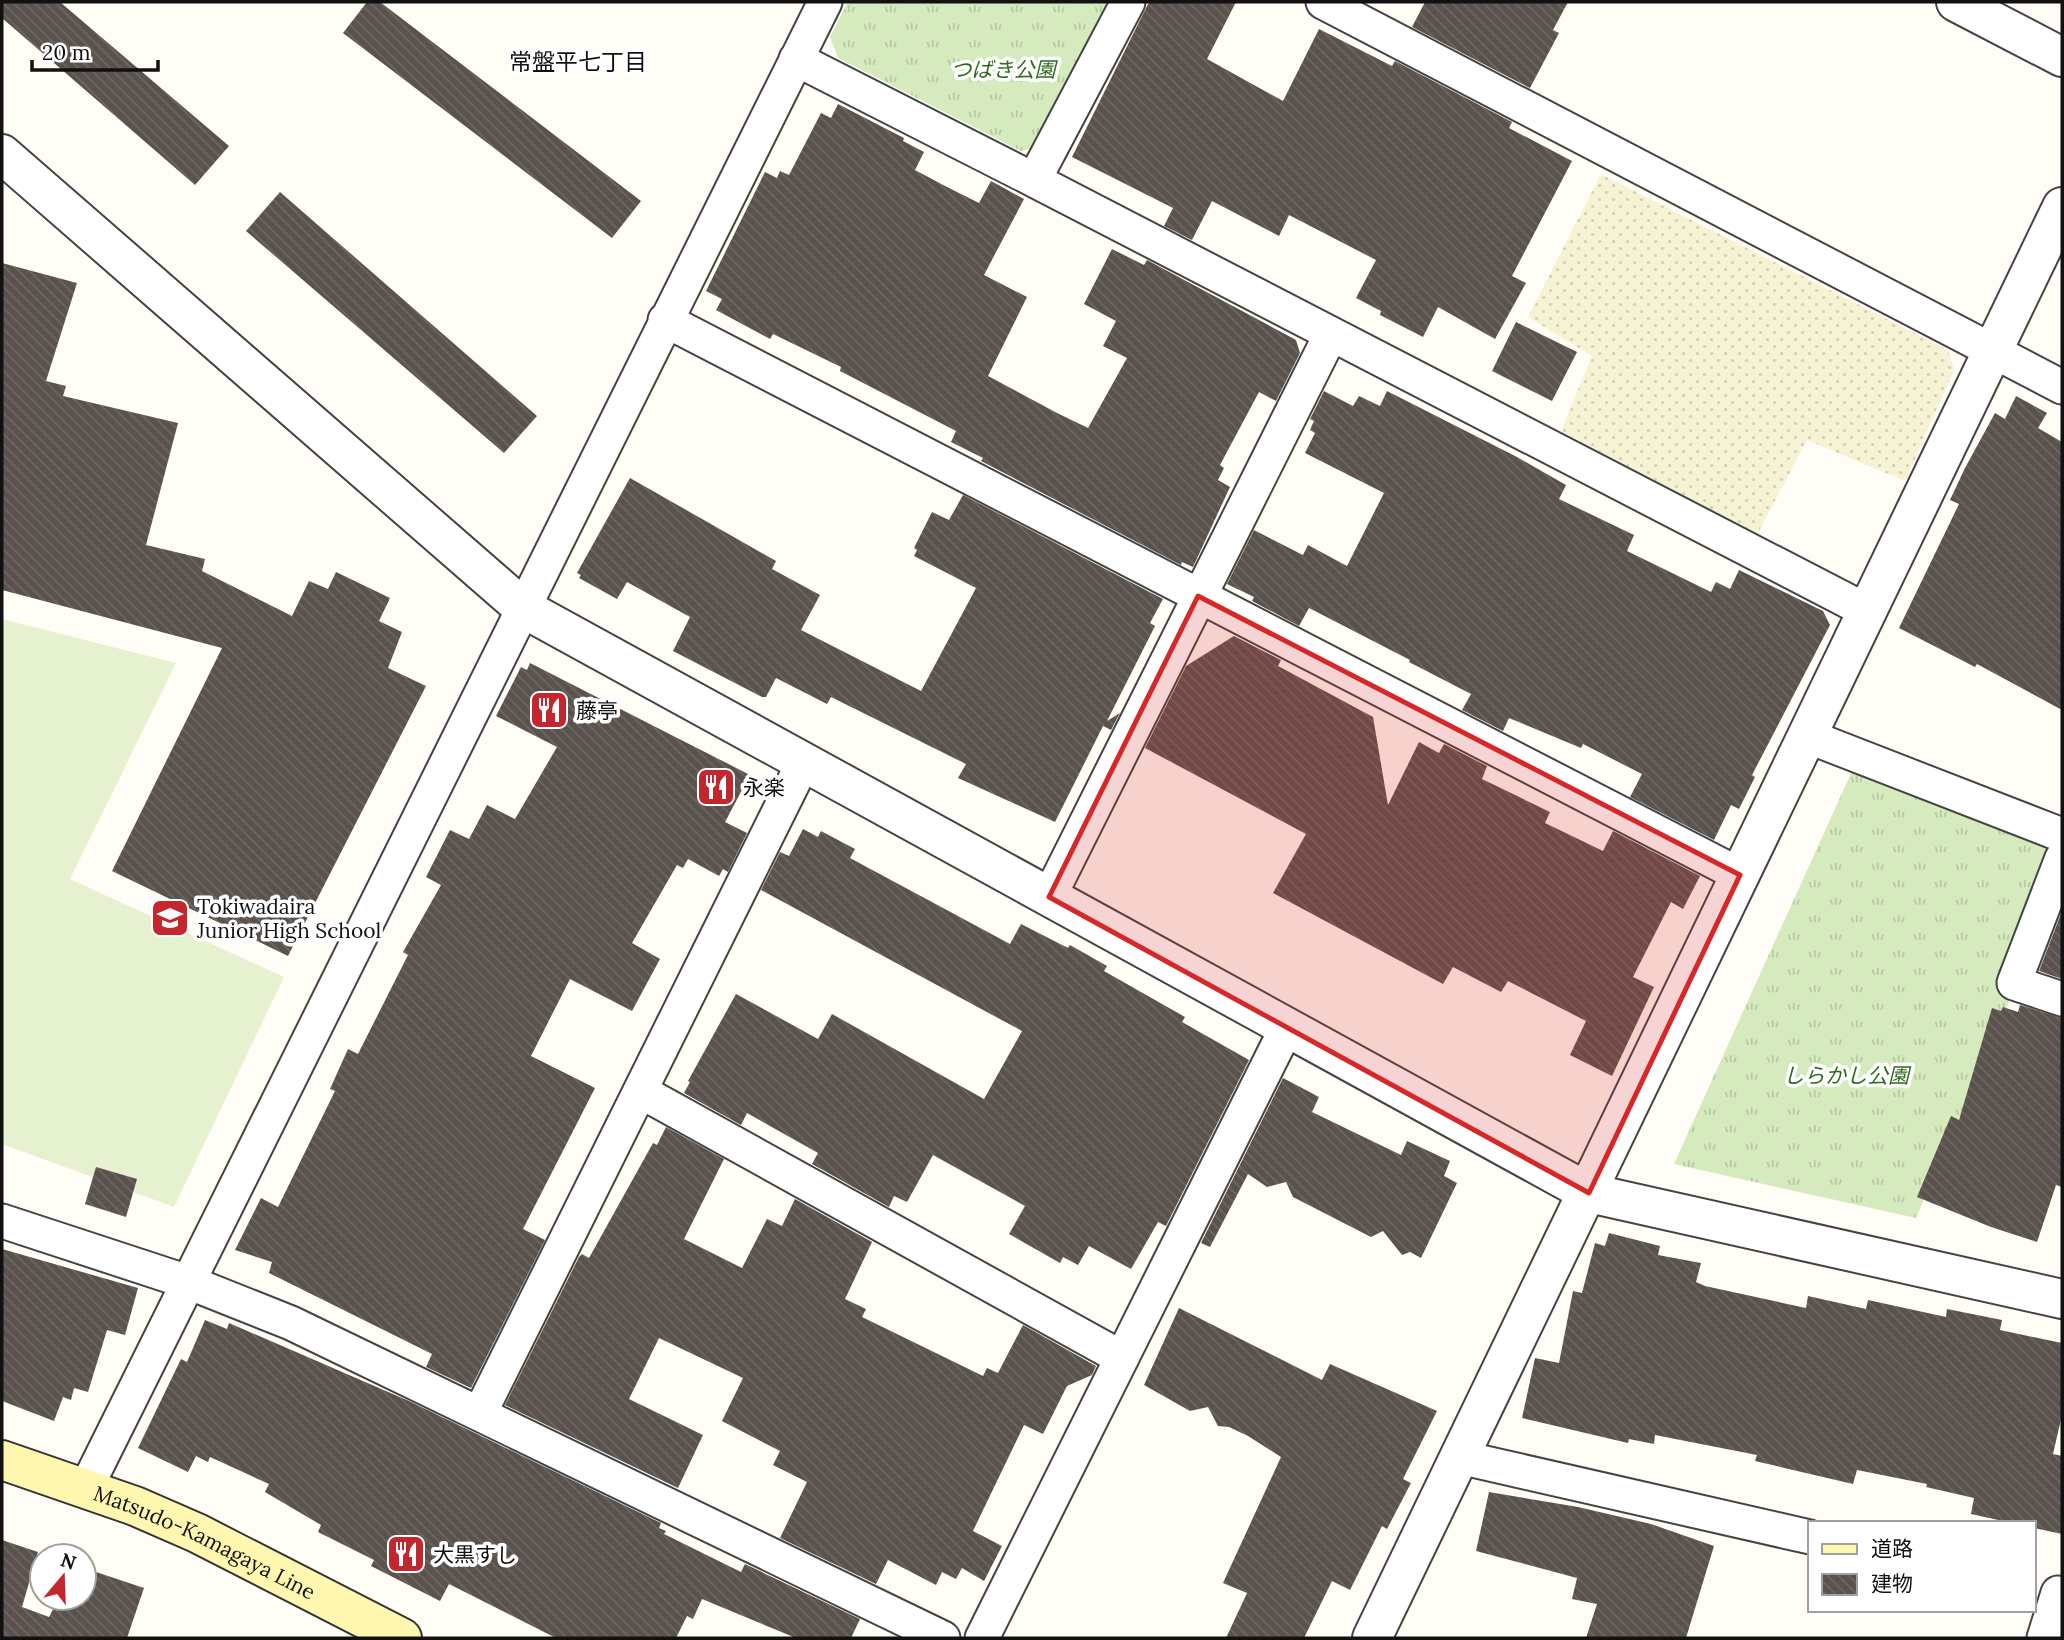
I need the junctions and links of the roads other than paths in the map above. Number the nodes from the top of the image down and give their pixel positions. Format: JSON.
{"nodes":[{"id":1,"x":825,"y":2,"type":"edge"},
{"id":2,"x":1128,"y":2,"type":"edge"},
{"id":3,"x":1323,"y":2,"type":"edge"},
{"id":4,"x":1956,"y":2,"type":"edge"},
{"id":5,"x":2062,"y":57,"type":"edge"},
{"id":6,"x":796,"y":59,"type":"junction"},
{"id":7,"x":2,"y":153,"type":"edge"},
{"id":8,"x":1034,"y":180,"type":"junction"},
{"id":9,"x":2062,"y":207,"type":"edge"},
{"id":10,"x":666,"y":320,"type":"junction"},
{"id":11,"x":1331,"y":334,"type":"junction"},
{"id":12,"x":1994,"y":352,"type":"junction"},
{"id":13,"x":2062,"y":387,"type":"edge"},
{"id":14,"x":1198,"y":596,"type":"junction"},
{"id":15,"x":523,"y":608,"type":"junction"},
{"id":16,"x":1867,"y":611,"type":"junction"},
{"id":17,"x":1807,"y":736,"type":"junction"},
{"id":18,"x":804,"y":761,"type":"junction"},
{"id":19,"x":2062,"y":835,"type":"edge"},
{"id":20,"x":2062,"y":858,"type":"edge"},
{"id":21,"x":1740,"y":875,"type":"junction"},
{"id":22,"x":1049,"y":897,"type":"junction"},
{"id":23,"x":2062,"y":999,"type":"edge"},
{"id":24,"x":1286,"y":1029,"type":"junction"},
{"id":25,"x":639,"y":1091,"type":"junction"},
{"id":26,"x":1589,"y":1193,"type":"junction"},
{"id":27,"x":2,"y":1222,"type":"edge"},
{"id":28,"x":188,"y":1282,"type":"junction"},
{"id":29,"x":2062,"y":1299,"type":"edge"},
{"id":30,"x":1122,"y":1357,"type":"junction"},
{"id":31,"x":480,"y":1413,"type":"junction"},
{"id":32,"x":1459,"y":1457,"type":"junction"},
{"id":33,"x":2,"y":1460,"type":"edge"},
{"id":34,"x":86,"y":1488,"type":"junction"},
{"id":35,"x":1808,"y":1537,"type":"edge"},
{"id":36,"x":2051,"y":1591,"type":"edge"},
{"id":37,"x":402,"y":1638,"type":"edge"},
{"id":38,"x":943,"y":1638,"type":"edge"},
{"id":39,"x":982,"y":1638,"type":"edge"},
{"id":40,"x":1372,"y":1638,"type":"edge"},
{"id":41,"x":2044,"y":1638,"type":"edge"}],
"edges":[{"from":1,"to":6,"type":"street"},
{"from":2,"to":8,"type":"street"},
{"from":3,"to":12,"type":"street"},
{"from":4,"to":5,"type":"street"},
{"from":6,"to":8,"type":"street"},
{"from":6,"to":10,"type":"street"},
{"from":7,"to":15,"type":"street"},
{"from":8,"to":11,"type":"street"},
{"from":9,"to":12,"type":"street"},
{"from":10,"to":14,"type":"street"},
{"from":10,"to":15,"type":"street"},
{"from":11,"to":14,"type":"street"},
{"from":11,"to":16,"type":"street"},
{"from":12,"to":13,"type":"street"},
{"from":12,"to":16,"type":"street"},
{"from":14,"to":21,"type":"street"},
{"from":14,"to":22,"type":"street"},
{"from":15,"to":18,"type":"street"},
{"from":15,"to":28,"type":"street"},
{"from":16,"to":17,"type":"street"},
{"from":17,"to":19,"type":"street"},
{"from":17,"to":21,"type":"street"},
{"from":18,"to":22,"type":"street"},
{"from":18,"to":25,"type":"street"},
{"from":20,"to":23,"type":"street"},
{"from":21,"to":26,"type":"street"},
{"from":22,"to":24,"type":"street"},
{"from":24,"to":26,"type":"street"},
{"from":24,"to":30,"type":"street"},
{"from":25,"to":30,"type":"street"},
{"from":25,"to":31,"type":"street"},
{"from":26,"to":29,"type":"street"},
{"from":26,"to":32,"type":"street"},
{"from":27,"to":28,"type":"street"},
{"from":28,"to":31,"type":"street"},
{"from":28,"to":34,"type":"street"},
{"from":30,"to":39,"type":"street"},
{"from":31,"to":38,"type":"street"},
{"from":32,"to":35,"type":"street"},
{"from":32,"to":40,"type":"street"},
{"from":33,"to":34,"type":"main road","name":"Matsudo-Kamagaya Line"},
{"from":34,"to":37,"type":"main road","name":"Matsudo-Kamagaya Line"},
{"from":36,"to":41,"type":"street"}]}
